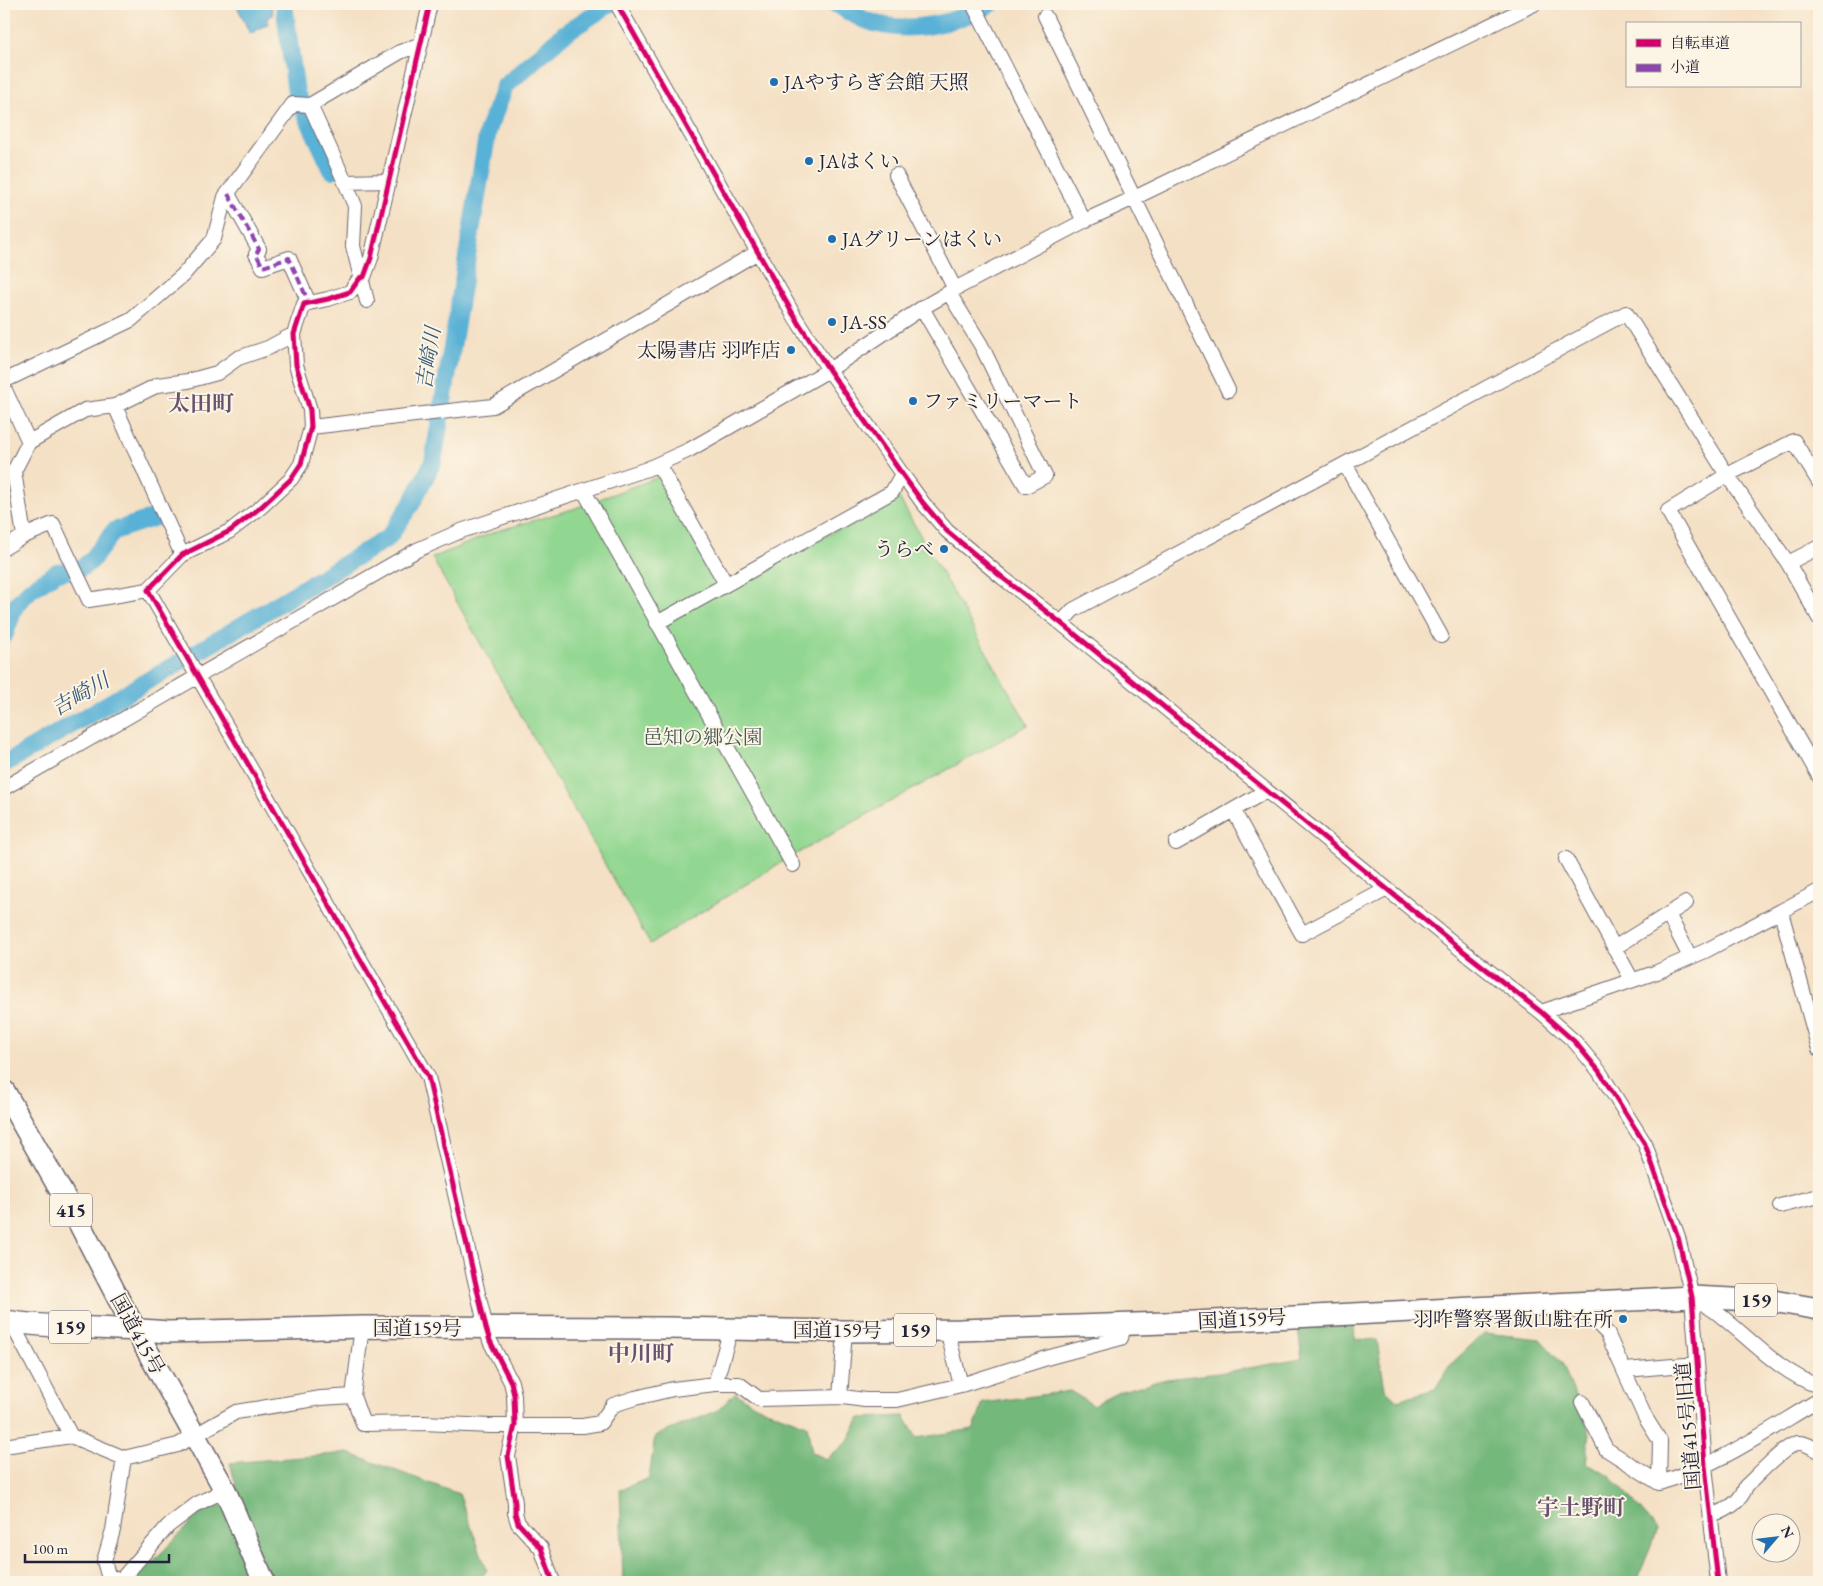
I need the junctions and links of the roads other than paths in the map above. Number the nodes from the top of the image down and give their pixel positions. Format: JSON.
{"nodes":[{"id":1,"x":430,"y":4,"type":"edge"},
{"id":2,"x":973,"y":4,"type":"edge"},
{"id":3,"x":1534,"y":4,"type":"edge"},
{"id":4,"x":620,"y":8,"type":"edge"},
{"id":5,"x":1045,"y":16,"type":"dead end"},
{"id":6,"x":421,"y":44,"type":"junction"},
{"id":7,"x":304,"y":104,"type":"junction"},
{"id":8,"x":896,"y":175,"type":"dead end"},
{"id":9,"x":389,"y":181,"type":"junction"},
{"id":10,"x":345,"y":182,"type":"junction"},
{"id":11,"x":228,"y":194,"type":"junction"},
{"id":12,"x":1134,"y":198,"type":"junction"},
{"id":13,"x":1084,"y":221,"type":"junction"},
{"id":14,"x":758,"y":252,"type":"junction"},
{"id":15,"x":360,"y":278,"type":"junction"},
{"id":16,"x":952,"y":291,"type":"junction"},
{"id":17,"x":366,"y":301,"type":"dead end"},
{"id":18,"x":309,"y":303,"type":"junction"},
{"id":19,"x":922,"y":308,"type":"junction"},
{"id":20,"x":294,"y":334,"type":"junction"},
{"id":21,"x":829,"y":370,"type":"junction"},
{"id":22,"x":4,"y":381,"type":"edge"},
{"id":23,"x":4,"y":388,"type":"edge"},
{"id":24,"x":1228,"y":390,"type":"dead end"},
{"id":25,"x":115,"y":406,"type":"junction"},
{"id":26,"x":311,"y":427,"type":"junction"},
{"id":27,"x":29,"y":442,"type":"junction"},
{"id":28,"x":658,"y":464,"type":"junction"},
{"id":29,"x":1345,"y":464,"type":"junction"},
{"id":30,"x":902,"y":474,"type":"junction"},
{"id":31,"x":1727,"y":475,"type":"junction"},
{"id":32,"x":1819,"y":482,"type":"edge"},
{"id":33,"x":584,"y":491,"type":"junction"},
{"id":34,"x":24,"y":536,"type":"junction"},
{"id":35,"x":1819,"y":547,"type":"edge"},
{"id":36,"x":4,"y":548,"type":"edge"},
{"id":37,"x":182,"y":555,"type":"junction"},
{"id":38,"x":1788,"y":563,"type":"junction"},
{"id":39,"x":726,"y":584,"type":"junction"},
{"id":40,"x":148,"y":590,"type":"junction"},
{"id":41,"x":1819,"y":618,"type":"edge"},
{"id":42,"x":657,"y":623,"type":"junction"},
{"id":43,"x":1061,"y":623,"type":"junction"},
{"id":44,"x":1441,"y":636,"type":"dead end"},
{"id":45,"x":198,"y":677,"type":"junction"},
{"id":46,"x":1819,"y":776,"type":"edge"},
{"id":47,"x":4,"y":788,"type":"edge"},
{"id":48,"x":1266,"y":791,"type":"junction"},
{"id":49,"x":1233,"y":810,"type":"junction"},
{"id":50,"x":1176,"y":843,"type":"dead end"},
{"id":51,"x":1566,"y":859,"type":"dead end"},
{"id":52,"x":792,"y":865,"type":"dead end"},
{"id":53,"x":1387,"y":889,"type":"junction"},
{"id":54,"x":1819,"y":891,"type":"edge"},
{"id":55,"x":1686,"y":903,"type":"dead end"},
{"id":56,"x":1781,"y":912,"type":"junction"},
{"id":57,"x":1668,"y":914,"type":"junction"},
{"id":58,"x":1614,"y":948,"type":"junction"},
{"id":59,"x":1690,"y":957,"type":"junction"},
{"id":60,"x":1632,"y":980,"type":"junction"},
{"id":61,"x":1541,"y":1012,"type":"junction"},
{"id":62,"x":1819,"y":1049,"type":"edge"},
{"id":63,"x":4,"y":1091,"type":"edge"},
{"id":64,"x":1819,"y":1196,"type":"edge"},
{"id":65,"x":1780,"y":1206,"type":"dead end"},
{"id":66,"x":1692,"y":1297,"type":"junction"},
{"id":67,"x":1556,"y":1303,"type":"junction"},
{"id":68,"x":1819,"y":1309,"type":"edge"},
{"id":69,"x":7,"y":1321,"type":"edge"},
{"id":70,"x":1124,"y":1325,"type":"junction"},
{"id":71,"x":362,"y":1328,"type":"junction"},
{"id":72,"x":486,"y":1328,"type":"junction"},
{"id":73,"x":137,"y":1329,"type":"junction"},
{"id":74,"x":731,"y":1329,"type":"junction"},
{"id":75,"x":947,"y":1330,"type":"junction"},
{"id":76,"x":845,"y":1331,"type":"junction"},
{"id":77,"x":1698,"y":1364,"type":"junction"},
{"id":78,"x":1624,"y":1370,"type":"junction"},
{"id":79,"x":714,"y":1384,"type":"junction"},
{"id":80,"x":962,"y":1385,"type":"junction"},
{"id":81,"x":1819,"y":1386,"type":"edge"},
{"id":82,"x":353,"y":1396,"type":"junction"},
{"id":83,"x":840,"y":1397,"type":"junction"},
{"id":84,"x":1819,"y":1400,"type":"edge"},
{"id":85,"x":1582,"y":1402,"type":"dead end"},
{"id":86,"x":516,"y":1425,"type":"junction"},
{"id":87,"x":71,"y":1436,"type":"junction"},
{"id":88,"x":194,"y":1436,"type":"junction"},
{"id":89,"x":4,"y":1446,"type":"edge"},
{"id":90,"x":1819,"y":1452,"type":"edge"},
{"id":91,"x":124,"y":1458,"type":"junction"},
{"id":92,"x":1705,"y":1466,"type":"junction"},
{"id":93,"x":1659,"y":1483,"type":"junction"},
{"id":94,"x":225,"y":1490,"type":"junction"},
{"id":95,"x":1711,"y":1516,"type":"junction"},
{"id":96,"x":120,"y":1582,"type":"edge"},
{"id":97,"x":264,"y":1582,"type":"edge"},
{"id":98,"x":553,"y":1582,"type":"edge"},
{"id":99,"x":1718,"y":1582,"type":"edge"}],
"edges":[{"from":1,"to":6,"type":"street"},
{"from":2,"to":13,"type":"street"},
{"from":3,"to":12,"type":"street"},
{"from":4,"to":14,"type":"street","name":"国道415号旧道"},
{"from":5,"to":12,"type":"street"},
{"from":6,"to":7,"type":"street"},
{"from":6,"to":9,"type":"street"},
{"from":7,"to":10,"type":"street"},
{"from":7,"to":11,"type":"street"},
{"from":8,"to":16,"type":"street"},
{"from":9,"to":10,"type":"street"},
{"from":9,"to":15,"type":"street"},
{"from":10,"to":15,"type":"street"},
{"from":11,"to":18,"type":"street"},
{"from":11,"to":22,"type":"street"},
{"from":12,"to":13,"type":"street"},
{"from":12,"to":24,"type":"street"},
{"from":13,"to":16,"type":"street"},
{"from":14,"to":21,"type":"street","name":"国道415号旧道"},
{"from":14,"to":26,"type":"street"},
{"from":15,"to":17,"type":"street"},
{"from":15,"to":18,"type":"street"},
{"from":16,"to":19,"type":"street"},
{"from":16,"to":19,"type":"street"},
{"from":18,"to":20,"type":"street"},
{"from":19,"to":21,"type":"street"},
{"from":20,"to":25,"type":"street"},
{"from":20,"to":26,"type":"street"},
{"from":21,"to":28,"type":"street"},
{"from":21,"to":30,"type":"street","name":"国道415号旧道"},
{"from":23,"to":27,"type":"street"},
{"from":25,"to":27,"type":"street"},
{"from":25,"to":37,"type":"street"},
{"from":26,"to":37,"type":"street"},
{"from":27,"to":34,"type":"street"},
{"from":28,"to":33,"type":"street"},
{"from":28,"to":39,"type":"street"},
{"from":29,"to":31,"type":"street"},
{"from":29,"to":43,"type":"street"},
{"from":29,"to":44,"type":"street"},
{"from":30,"to":39,"type":"street"},
{"from":30,"to":43,"type":"street","name":"国道415号旧道"},
{"from":31,"to":32,"type":"street"},
{"from":31,"to":38,"type":"street"},
{"from":31,"to":46,"type":"street"},
{"from":33,"to":42,"type":"street"},
{"from":33,"to":45,"type":"street"},
{"from":34,"to":36,"type":"street"},
{"from":34,"to":40,"type":"street"},
{"from":35,"to":38,"type":"street"},
{"from":37,"to":40,"type":"street"},
{"from":38,"to":41,"type":"street"},
{"from":39,"to":42,"type":"street"},
{"from":40,"to":45,"type":"street"},
{"from":42,"to":52,"type":"street"},
{"from":43,"to":48,"type":"street","name":"国道415号旧道"},
{"from":45,"to":47,"type":"street"},
{"from":45,"to":72,"type":"street"},
{"from":48,"to":49,"type":"street"},
{"from":48,"to":53,"type":"street","name":"国道415号旧道"},
{"from":49,"to":50,"type":"street"},
{"from":49,"to":53,"type":"street"},
{"from":51,"to":58,"type":"street"},
{"from":53,"to":61,"type":"street","name":"国道415号旧道"},
{"from":54,"to":56,"type":"street"},
{"from":55,"to":57,"type":"street"},
{"from":56,"to":59,"type":"street"},
{"from":56,"to":62,"type":"street"},
{"from":57,"to":58,"type":"street"},
{"from":57,"to":59,"type":"street"},
{"from":58,"to":60,"type":"street"},
{"from":59,"to":60,"type":"street"},
{"from":60,"to":61,"type":"street"},
{"from":61,"to":66,"type":"street","name":"国道415号旧道"},
{"from":63,"to":73,"type":"highway","name":"国道415号","number":"415"},
{"from":64,"to":65,"type":"street"},
{"from":66,"to":67,"type":"highway","name":"国道159号","number":"159"},
{"from":66,"to":68,"type":"highway","name":"国道159号","number":"159"},
{"from":66,"to":77,"type":"street","name":"国道415号旧道"},
{"from":66,"to":81,"type":"street"},
{"from":67,"to":70,"type":"highway","name":"国道159号","number":"159"},
{"from":67,"to":78,"type":"street"},
{"from":69,"to":73,"type":"highway","name":"国道159号","number":"159"},
{"from":69,"to":87,"type":"street"},
{"from":70,"to":75,"type":"highway","name":"国道159号","number":"159"},
{"from":70,"to":80,"type":"street"},
{"from":71,"to":72,"type":"highway","name":"国道159号","number":"159"},
{"from":71,"to":73,"type":"highway","name":"国道159号","number":"159"},
{"from":71,"to":82,"type":"street"},
{"from":72,"to":74,"type":"highway","name":"国道159号","number":"159"},
{"from":72,"to":86,"type":"street"},
{"from":73,"to":88,"type":"highway","name":"国道415号","number":"415"},
{"from":74,"to":76,"type":"highway","name":"国道159号","number":"159"},
{"from":74,"to":79,"type":"street"},
{"from":75,"to":76,"type":"highway","name":"国道159号","number":"159"},
{"from":75,"to":80,"type":"street"},
{"from":76,"to":83,"type":"street"},
{"from":77,"to":78,"type":"street"},
{"from":77,"to":92,"type":"street","name":"国道415号旧道"},
{"from":78,"to":93,"type":"street"},
{"from":79,"to":83,"type":"street"},
{"from":79,"to":86,"type":"street"},
{"from":80,"to":83,"type":"street"},
{"from":82,"to":86,"type":"street"},
{"from":82,"to":88,"type":"street"},
{"from":84,"to":92,"type":"street"},
{"from":85,"to":93,"type":"street"},
{"from":86,"to":98,"type":"street"},
{"from":87,"to":89,"type":"street"},
{"from":87,"to":91,"type":"street"},
{"from":88,"to":91,"type":"street"},
{"from":88,"to":94,"type":"highway","name":"国道415号","number":"415"},
{"from":90,"to":95,"type":"street"},
{"from":91,"to":96,"type":"street"},
{"from":92,"to":93,"type":"street"},
{"from":92,"to":95,"type":"street","name":"国道415号旧道"},
{"from":94,"to":96,"type":"street"},
{"from":94,"to":97,"type":"highway","name":"国道415号","number":"415"},
{"from":95,"to":99,"type":"street","name":"国道415号旧道"}]}
